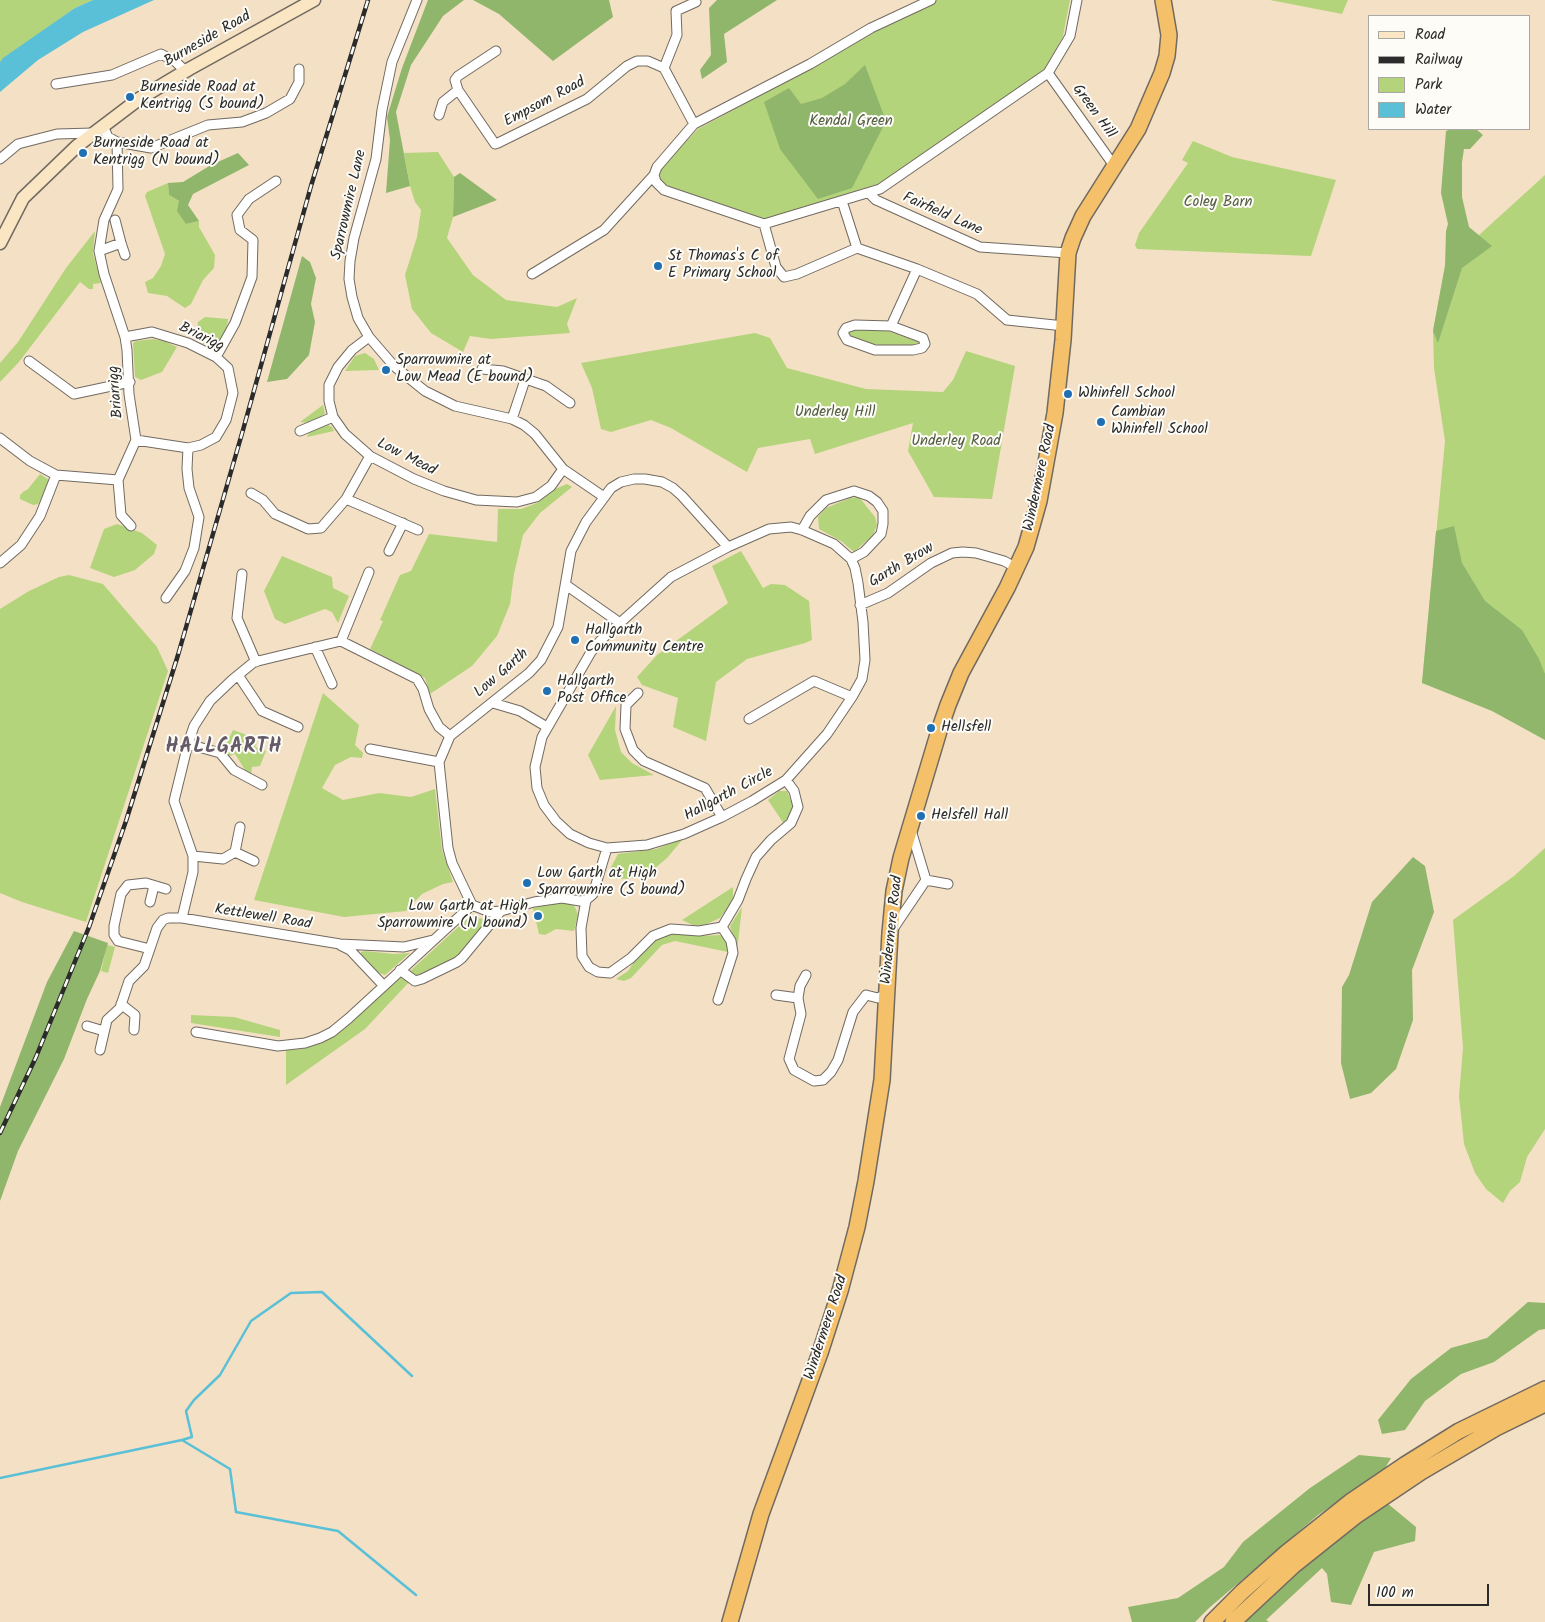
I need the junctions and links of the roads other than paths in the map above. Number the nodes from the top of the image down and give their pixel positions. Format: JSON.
{"nodes":[{"id":1,"x":314,"y":0,"type":"edge"},
{"id":2,"x":417,"y":0,"type":"edge"},
{"id":3,"x":931,"y":0,"type":"edge"},
{"id":4,"x":1077,"y":0,"type":"edge"},
{"id":5,"x":1163,"y":0,"type":"edge"},
{"id":6,"x":696,"y":2,"type":"dead end"},
{"id":7,"x":496,"y":50,"type":"dead end"},
{"id":8,"x":664,"y":68,"type":"junction"},
{"id":9,"x":299,"y":69,"type":"dead end"},
{"id":10,"x":185,"y":71,"type":"junction"},
{"id":11,"x":1048,"y":73,"type":"junction"},
{"id":12,"x":56,"y":84,"type":"dead end"},
{"id":13,"x":458,"y":90,"type":"junction"},
{"id":14,"x":440,"y":115,"type":"dead end"},
{"id":15,"x":694,"y":124,"type":"junction"},
{"id":16,"x":98,"y":130,"type":"junction"},
{"id":17,"x":117,"y":142,"type":"junction"},
{"id":18,"x":0,"y":159,"type":"edge"},
{"id":19,"x":1115,"y":167,"type":"junction"},
{"id":20,"x":654,"y":175,"type":"junction"},
{"id":21,"x":276,"y":181,"type":"dead end"},
{"id":22,"x":869,"y":193,"type":"junction"},
{"id":23,"x":842,"y":201,"type":"junction"},
{"id":24,"x":115,"y":220,"type":"dead end"},
{"id":25,"x":764,"y":224,"type":"junction"},
{"id":26,"x":0,"y":243,"type":"edge"},
{"id":27,"x":121,"y":243,"type":"junction"},
{"id":28,"x":857,"y":248,"type":"junction"},
{"id":29,"x":100,"y":251,"type":"junction"},
{"id":30,"x":1068,"y":253,"type":"junction"},
{"id":31,"x":125,"y":255,"type":"dead end"},
{"id":32,"x":917,"y":269,"type":"junction"},
{"id":33,"x":532,"y":274,"type":"dead end"},
{"id":34,"x":891,"y":326,"type":"junction"},
{"id":35,"x":1064,"y":326,"type":"junction"},
{"id":36,"x":125,"y":337,"type":"junction"},
{"id":37,"x":369,"y":337,"type":"junction"},
{"id":38,"x":216,"y":357,"type":"junction"},
{"id":39,"x":29,"y":361,"type":"dead end"},
{"id":40,"x":482,"y":369,"type":"dead end"},
{"id":41,"x":525,"y":380,"type":"junction"},
{"id":42,"x":130,"y":382,"type":"junction"},
{"id":43,"x":570,"y":403,"type":"dead end"},
{"id":44,"x":333,"y":417,"type":"junction"},
{"id":45,"x":512,"y":419,"type":"junction"},
{"id":46,"x":300,"y":431,"type":"dead end"},
{"id":47,"x":1,"y":440,"type":"edge"},
{"id":48,"x":136,"y":440,"type":"junction"},
{"id":49,"x":188,"y":448,"type":"junction"},
{"id":50,"x":370,"y":456,"type":"junction"},
{"id":51,"x":563,"y":469,"type":"junction"},
{"id":52,"x":56,"y":475,"type":"junction"},
{"id":53,"x":118,"y":480,"type":"junction"},
{"id":54,"x":251,"y":493,"type":"dead end"},
{"id":55,"x":604,"y":497,"type":"junction"},
{"id":56,"x":346,"y":498,"type":"junction"},
{"id":57,"x":402,"y":524,"type":"junction"},
{"id":58,"x":131,"y":526,"type":"dead end"},
{"id":59,"x":418,"y":530,"type":"dead end"},
{"id":60,"x":802,"y":530,"type":"junction"},
{"id":61,"x":728,"y":547,"type":"junction"},
{"id":62,"x":389,"y":551,"type":"dead end"},
{"id":63,"x":851,"y":559,"type":"junction"},
{"id":64,"x":0,"y":563,"type":"edge"},
{"id":65,"x":1016,"y":568,"type":"junction"},
{"id":66,"x":369,"y":572,"type":"dead end"},
{"id":67,"x":242,"y":574,"type":"dead end"},
{"id":68,"x":566,"y":585,"type":"junction"},
{"id":69,"x":166,"y":598,"type":"dead end"},
{"id":70,"x":860,"y":605,"type":"junction"},
{"id":71,"x":620,"y":623,"type":"junction"},
{"id":72,"x":341,"y":641,"type":"junction"},
{"id":73,"x":315,"y":647,"type":"junction"},
{"id":74,"x":256,"y":662,"type":"junction"},
{"id":75,"x":238,"y":675,"type":"junction"},
{"id":76,"x":332,"y":684,"type":"dead end"},
{"id":77,"x":638,"y":693,"type":"dead end"},
{"id":78,"x":852,"y":697,"type":"junction"},
{"id":79,"x":493,"y":703,"type":"junction"},
{"id":80,"x":749,"y":719,"type":"dead end"},
{"id":81,"x":298,"y":727,"type":"dead end"},
{"id":82,"x":547,"y":727,"type":"junction"},
{"id":83,"x":450,"y":736,"type":"junction"},
{"id":84,"x":188,"y":744,"type":"junction"},
{"id":85,"x":370,"y":749,"type":"dead end"},
{"id":86,"x":439,"y":762,"type":"junction"},
{"id":87,"x":786,"y":780,"type":"junction"},
{"id":88,"x":262,"y":785,"type":"dead end"},
{"id":89,"x":722,"y":817,"type":"junction"},
{"id":90,"x":240,"y":827,"type":"dead end"},
{"id":91,"x":910,"y":827,"type":"junction"},
{"id":92,"x":607,"y":848,"type":"junction"},
{"id":93,"x":235,"y":852,"type":"junction"},
{"id":94,"x":193,"y":856,"type":"junction"},
{"id":95,"x":254,"y":861,"type":"dead end"},
{"id":96,"x":926,"y":880,"type":"junction"},
{"id":97,"x":948,"y":884,"type":"dead end"},
{"id":98,"x":154,"y":886,"type":"junction"},
{"id":99,"x":166,"y":889,"type":"dead end"},
{"id":100,"x":586,"y":900,"type":"junction"},
{"id":101,"x":150,"y":902,"type":"dead end"},
{"id":102,"x":472,"y":905,"type":"junction"},
{"id":103,"x":501,"y":911,"type":"junction"},
{"id":104,"x":182,"y":918,"type":"junction"},
{"id":105,"x":722,"y":927,"type":"junction"},
{"id":106,"x":890,"y":933,"type":"junction"},
{"id":107,"x":433,"y":940,"type":"junction"},
{"id":108,"x":340,"y":944,"type":"junction"},
{"id":109,"x":150,"y":949,"type":"junction"},
{"id":110,"x":400,"y":970,"type":"junction"},
{"id":111,"x":806,"y":975,"type":"dead end"},
{"id":112,"x":384,"y":986,"type":"junction"},
{"id":113,"x":776,"y":995,"type":"dead end"},
{"id":114,"x":886,"y":996,"type":"junction"},
{"id":115,"x":798,"y":998,"type":"junction"},
{"id":116,"x":718,"y":1000,"type":"dead end"},
{"id":117,"x":121,"y":1004,"type":"junction"},
{"id":118,"x":86,"y":1026,"type":"dead end"},
{"id":119,"x":134,"y":1030,"type":"dead end"},
{"id":120,"x":104,"y":1031,"type":"junction"},
{"id":121,"x":196,"y":1032,"type":"dead end"},
{"id":122,"x":100,"y":1050,"type":"dead end"},
{"id":123,"x":1545,"y":1389,"type":"edge"},
{"id":124,"x":1545,"y":1404,"type":"edge"},
{"id":125,"x":730,"y":1622,"type":"edge"},
{"id":126,"x":1212,"y":1622,"type":"edge"},
{"id":127,"x":1233,"y":1622,"type":"edge"}],
"edges":[{"from":1,"to":10,"type":"street","name":"Burneside Road"},
{"from":2,"to":37,"type":"street","name":"Sparrowmire Lane"},
{"from":3,"to":15,"type":"street"},
{"from":4,"to":11,"type":"street"},
{"from":5,"to":19,"type":"highway","name":"Windermere Road"},
{"from":6,"to":8,"type":"street"},
{"from":7,"to":13,"type":"street"},
{"from":8,"to":13,"type":"street","name":"Empsom Road"},
{"from":8,"to":15,"type":"street"},
{"from":9,"to":17,"type":"street"},
{"from":10,"to":12,"type":"street"},
{"from":10,"to":16,"type":"street","name":"Burneside Road"},
{"from":11,"to":19,"type":"street","name":"Green Hill"},
{"from":11,"to":22,"type":"street"},
{"from":13,"to":14,"type":"street"},
{"from":15,"to":20,"type":"street"},
{"from":16,"to":17,"type":"street"},
{"from":16,"to":18,"type":"street"},
{"from":16,"to":26,"type":"street","name":"Burneside Road"},
{"from":17,"to":29,"type":"street","name":"Briarrigg"},
{"from":19,"to":30,"type":"highway","name":"Windermere Road"},
{"from":20,"to":25,"type":"street"},
{"from":20,"to":33,"type":"street"},
{"from":21,"to":38,"type":"street"},
{"from":22,"to":23,"type":"street"},
{"from":22,"to":30,"type":"street","name":"Fairfield Lane"},
{"from":23,"to":25,"type":"street"},
{"from":23,"to":28,"type":"street"},
{"from":24,"to":27,"type":"street"},
{"from":25,"to":28,"type":"street"},
{"from":27,"to":29,"type":"street"},
{"from":27,"to":31,"type":"street"},
{"from":28,"to":32,"type":"street"},
{"from":29,"to":36,"type":"street","name":"Briarrigg"},
{"from":30,"to":35,"type":"highway","name":"Windermere Road"},
{"from":32,"to":34,"type":"street"},
{"from":32,"to":35,"type":"street"},
{"from":34,"to":34,"type":"street"},
{"from":35,"to":65,"type":"highway","name":"Windermere Road"},
{"from":36,"to":38,"type":"street","name":"Briarigg"},
{"from":36,"to":42,"type":"street","name":"Briarrigg"},
{"from":37,"to":44,"type":"street","name":"Low Mead"},
{"from":37,"to":45,"type":"street","name":"Sparrowmire Lane"},
{"from":38,"to":49,"type":"street","name":"Briarigg"},
{"from":39,"to":42,"type":"street"},
{"from":40,"to":41,"type":"street"},
{"from":41,"to":43,"type":"street"},
{"from":41,"to":45,"type":"street"},
{"from":42,"to":48,"type":"street","name":"Briarrigg"},
{"from":44,"to":46,"type":"street"},
{"from":44,"to":50,"type":"street","name":"Low Mead"},
{"from":45,"to":51,"type":"street","name":"Sparrowmire Lane"},
{"from":47,"to":52,"type":"street"},
{"from":48,"to":49,"type":"street","name":"Briarigg"},
{"from":48,"to":53,"type":"street"},
{"from":49,"to":69,"type":"street"},
{"from":50,"to":51,"type":"street","name":"Low Mead"},
{"from":50,"to":56,"type":"street"},
{"from":51,"to":55,"type":"street","name":"Sparrowmire Lane"},
{"from":52,"to":53,"type":"street"},
{"from":52,"to":64,"type":"street"},
{"from":53,"to":58,"type":"street"},
{"from":54,"to":56,"type":"street"},
{"from":55,"to":61,"type":"street","name":"Low Garth"},
{"from":55,"to":68,"type":"street","name":"Low Garth"},
{"from":56,"to":57,"type":"street"},
{"from":57,"to":59,"type":"street"},
{"from":57,"to":62,"type":"street"},
{"from":60,"to":61,"type":"street","name":"Hallgarth Circle"},
{"from":60,"to":63,"type":"street","name":"Hallgarth Circle"},
{"from":60,"to":63,"type":"street"},
{"from":61,"to":71,"type":"street","name":"Hallgarth Circle"},
{"from":63,"to":70,"type":"street","name":"Hallgarth Circle"},
{"from":65,"to":70,"type":"street","name":"Garth Brow"},
{"from":65,"to":91,"type":"highway","name":"Windermere Road"},
{"from":66,"to":72,"type":"street"},
{"from":67,"to":74,"type":"street"},
{"from":68,"to":71,"type":"street"},
{"from":68,"to":79,"type":"street","name":"Low Garth"},
{"from":70,"to":78,"type":"street","name":"Hallgarth Circle"},
{"from":71,"to":82,"type":"street","name":"Hallgarth Circle"},
{"from":72,"to":73,"type":"street"},
{"from":72,"to":83,"type":"street"},
{"from":73,"to":74,"type":"street"},
{"from":73,"to":76,"type":"street"},
{"from":74,"to":75,"type":"street"},
{"from":75,"to":81,"type":"street"},
{"from":75,"to":84,"type":"street"},
{"from":77,"to":89,"type":"street"},
{"from":78,"to":80,"type":"street"},
{"from":78,"to":87,"type":"street","name":"Hallgarth Circle"},
{"from":79,"to":82,"type":"street"},
{"from":79,"to":83,"type":"street","name":"Low Garth"},
{"from":82,"to":92,"type":"street","name":"Hallgarth Circle"},
{"from":83,"to":86,"type":"street","name":"Low Garth"},
{"from":84,"to":88,"type":"street"},
{"from":84,"to":94,"type":"street"},
{"from":85,"to":86,"type":"street"},
{"from":86,"to":102,"type":"street","name":"Low Garth"},
{"from":87,"to":89,"type":"street","name":"Hallgarth Circle"},
{"from":87,"to":105,"type":"street"},
{"from":89,"to":92,"type":"street","name":"Hallgarth Circle"},
{"from":90,"to":93,"type":"street"},
{"from":91,"to":96,"type":"street"},
{"from":91,"to":106,"type":"highway","name":"Windermere Road"},
{"from":92,"to":100,"type":"street"},
{"from":93,"to":94,"type":"street"},
{"from":93,"to":95,"type":"street"},
{"from":94,"to":104,"type":"street"},
{"from":96,"to":97,"type":"street"},
{"from":96,"to":106,"type":"street"},
{"from":98,"to":99,"type":"street"},
{"from":98,"to":101,"type":"street"},
{"from":98,"to":109,"type":"street"},
{"from":100,"to":103,"type":"street"},
{"from":100,"to":105,"type":"street"},
{"from":102,"to":103,"type":"street"},
{"from":102,"to":107,"type":"street"},
{"from":103,"to":110,"type":"street"},
{"from":104,"to":108,"type":"street","name":"Kettlewell Road"},
{"from":104,"to":109,"type":"street"},
{"from":105,"to":116,"type":"street"},
{"from":106,"to":114,"type":"highway","name":"Windermere Road"},
{"from":107,"to":108,"type":"street","name":"Kettlewell Road"},
{"from":107,"to":110,"type":"street"},
{"from":108,"to":112,"type":"street","name":"Kettlewell Road"},
{"from":109,"to":117,"type":"street"},
{"from":110,"to":112,"type":"street"},
{"from":111,"to":115,"type":"street"},
{"from":112,"to":121,"type":"street"},
{"from":113,"to":115,"type":"street"},
{"from":114,"to":115,"type":"street"},
{"from":114,"to":125,"type":"highway","name":"Windermere Road"},
{"from":117,"to":119,"type":"street"},
{"from":117,"to":120,"type":"street"},
{"from":118,"to":120,"type":"street"},
{"from":120,"to":122,"type":"street"},
{"from":123,"to":126,"type":"highway"},
{"from":124,"to":127,"type":"highway"}]}
